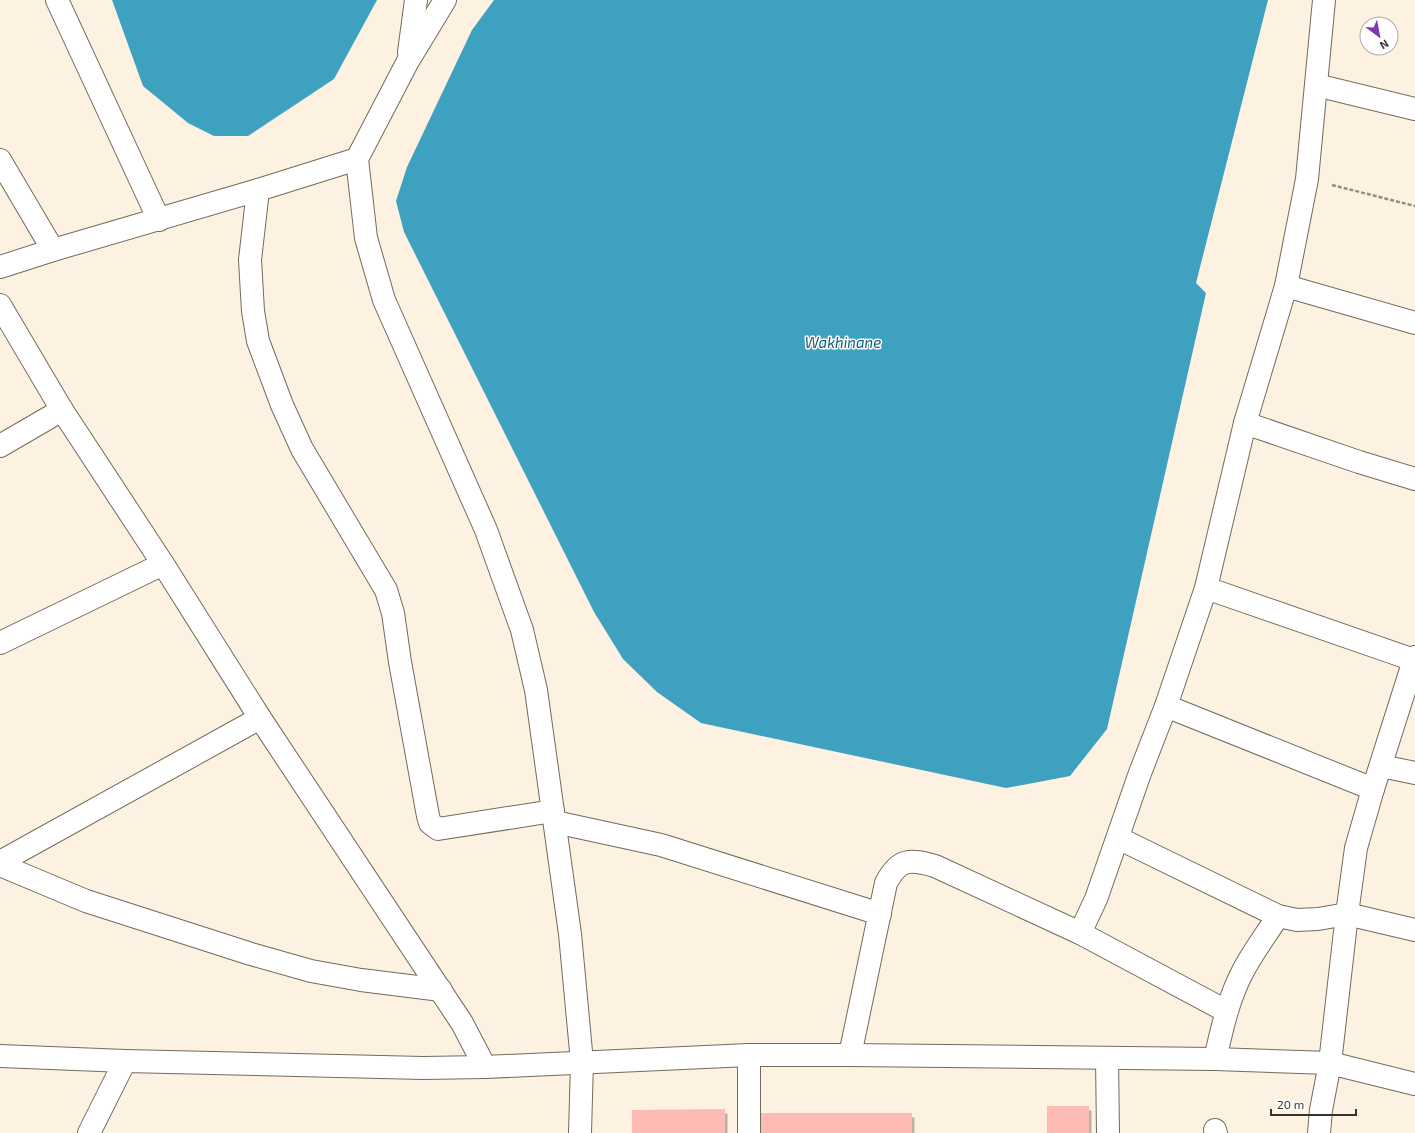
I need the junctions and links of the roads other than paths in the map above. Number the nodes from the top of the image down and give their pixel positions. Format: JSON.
{"nodes":[{"id":1,"x":57,"y":0,"type":"edge"},
{"id":2,"x":416,"y":0,"type":"edge"},
{"id":3,"x":445,"y":0,"type":"edge"},
{"id":4,"x":1324,"y":0,"type":"edge"},
{"id":5,"x":408,"y":61,"type":"junction"},
{"id":6,"x":1316,"y":85,"type":"junction"},
{"id":7,"x":1415,"y":109,"type":"edge"},
{"id":8,"x":357,"y":159,"type":"junction"},
{"id":9,"x":0,"y":160,"type":"edge"},
{"id":10,"x":258,"y":190,"type":"junction"},
{"id":11,"x":159,"y":220,"type":"junction"},
{"id":12,"x":53,"y":250,"type":"junction"},
{"id":13,"x":0,"y":267,"type":"edge"},
{"id":14,"x":1286,"y":286,"type":"junction"},
{"id":15,"x":0,"y":305,"type":"edge"},
{"id":16,"x":1415,"y":323,"type":"edge"},
{"id":17,"x":62,"y":410,"type":"junction"},
{"id":18,"x":1245,"y":423,"type":"junction"},
{"id":19,"x":0,"y":446,"type":"edge"},
{"id":20,"x":1415,"y":479,"type":"edge"},
{"id":21,"x":163,"y":564,"type":"junction"},
{"id":22,"x":1206,"y":588,"type":"junction"},
{"id":23,"x":0,"y":643,"type":"edge"},
{"id":24,"x":1415,"y":659,"type":"edge"},
{"id":25,"x":1166,"y":706,"type":"junction"},
{"id":26,"x":260,"y":718,"type":"junction"},
{"id":27,"x":1381,"y":766,"type":"junction"},
{"id":28,"x":1415,"y":773,"type":"edge"},
{"id":29,"x":1373,"y":789,"type":"junction"},
{"id":30,"x":554,"y":817,"type":"junction"},
{"id":31,"x":1118,"y":838,"type":"junction"},
{"id":32,"x":0,"y":864,"type":"edge"},
{"id":33,"x":880,"y":914,"type":"junction"},
{"id":34,"x":1347,"y":914,"type":"junction"},
{"id":35,"x":1278,"y":916,"type":"junction"},
{"id":36,"x":1415,"y":930,"type":"edge"},
{"id":37,"x":1080,"y":933,"type":"junction"},
{"id":38,"x":441,"y":990,"type":"junction"},
{"id":39,"x":1226,"y":1011,"type":"junction"},
{"id":40,"x":750,"y":1055,"type":"junction"},
{"id":41,"x":850,"y":1055,"type":"junction"},
{"id":42,"x":0,"y":1056,"type":"edge"},
{"id":43,"x":1107,"y":1058,"type":"junction"},
{"id":44,"x":1216,"y":1059,"type":"junction"},
{"id":45,"x":125,"y":1061,"type":"junction"},
{"id":46,"x":582,"y":1062,"type":"junction"},
{"id":47,"x":1330,"y":1063,"type":"junction"},
{"id":48,"x":486,"y":1067,"type":"junction"},
{"id":49,"x":1415,"y":1084,"type":"edge"},
{"id":50,"x":88,"y":1133,"type":"edge"},
{"id":51,"x":580,"y":1133,"type":"edge"},
{"id":52,"x":749,"y":1133,"type":"edge"},
{"id":53,"x":1108,"y":1133,"type":"edge"},
{"id":54,"x":1319,"y":1133,"type":"edge"}],
"edges":[{"from":1,"to":11,"type":"street"},
{"from":2,"to":5,"type":"street"},
{"from":3,"to":5,"type":"street"},
{"from":4,"to":6,"type":"street"},
{"from":5,"to":8,"type":"street"},
{"from":6,"to":7,"type":"street"},
{"from":6,"to":14,"type":"street"},
{"from":8,"to":10,"type":"street"},
{"from":8,"to":30,"type":"street"},
{"from":9,"to":12,"type":"street"},
{"from":10,"to":11,"type":"street"},
{"from":10,"to":30,"type":"street"},
{"from":11,"to":12,"type":"street"},
{"from":12,"to":13,"type":"street"},
{"from":14,"to":16,"type":"street"},
{"from":14,"to":18,"type":"street"},
{"from":15,"to":17,"type":"street"},
{"from":17,"to":19,"type":"street"},
{"from":17,"to":21,"type":"street"},
{"from":18,"to":20,"type":"street"},
{"from":18,"to":22,"type":"street"},
{"from":21,"to":23,"type":"street"},
{"from":21,"to":26,"type":"street"},
{"from":22,"to":24,"type":"street"},
{"from":22,"to":25,"type":"street"},
{"from":24,"to":27,"type":"street"},
{"from":25,"to":29,"type":"street"},
{"from":25,"to":31,"type":"street"},
{"from":26,"to":32,"type":"street"},
{"from":26,"to":38,"type":"street"},
{"from":27,"to":28,"type":"street"},
{"from":27,"to":29,"type":"street"},
{"from":29,"to":34,"type":"street"},
{"from":30,"to":33,"type":"street"},
{"from":30,"to":46,"type":"street"},
{"from":31,"to":35,"type":"street"},
{"from":31,"to":37,"type":"street"},
{"from":32,"to":38,"type":"street"},
{"from":33,"to":37,"type":"street"},
{"from":33,"to":41,"type":"street"},
{"from":34,"to":35,"type":"street"},
{"from":34,"to":36,"type":"street"},
{"from":34,"to":47,"type":"street"},
{"from":35,"to":39,"type":"street"},
{"from":37,"to":39,"type":"street"},
{"from":38,"to":48,"type":"street"},
{"from":39,"to":44,"type":"street"},
{"from":40,"to":41,"type":"street"},
{"from":40,"to":46,"type":"street"},
{"from":40,"to":52,"type":"street"},
{"from":41,"to":43,"type":"street"},
{"from":42,"to":45,"type":"street"},
{"from":43,"to":44,"type":"street"},
{"from":43,"to":53,"type":"street"},
{"from":44,"to":47,"type":"street"},
{"from":45,"to":48,"type":"street"},
{"from":45,"to":50,"type":"street"},
{"from":46,"to":48,"type":"street"},
{"from":46,"to":51,"type":"street"},
{"from":47,"to":49,"type":"street"},
{"from":47,"to":54,"type":"street"}]}
